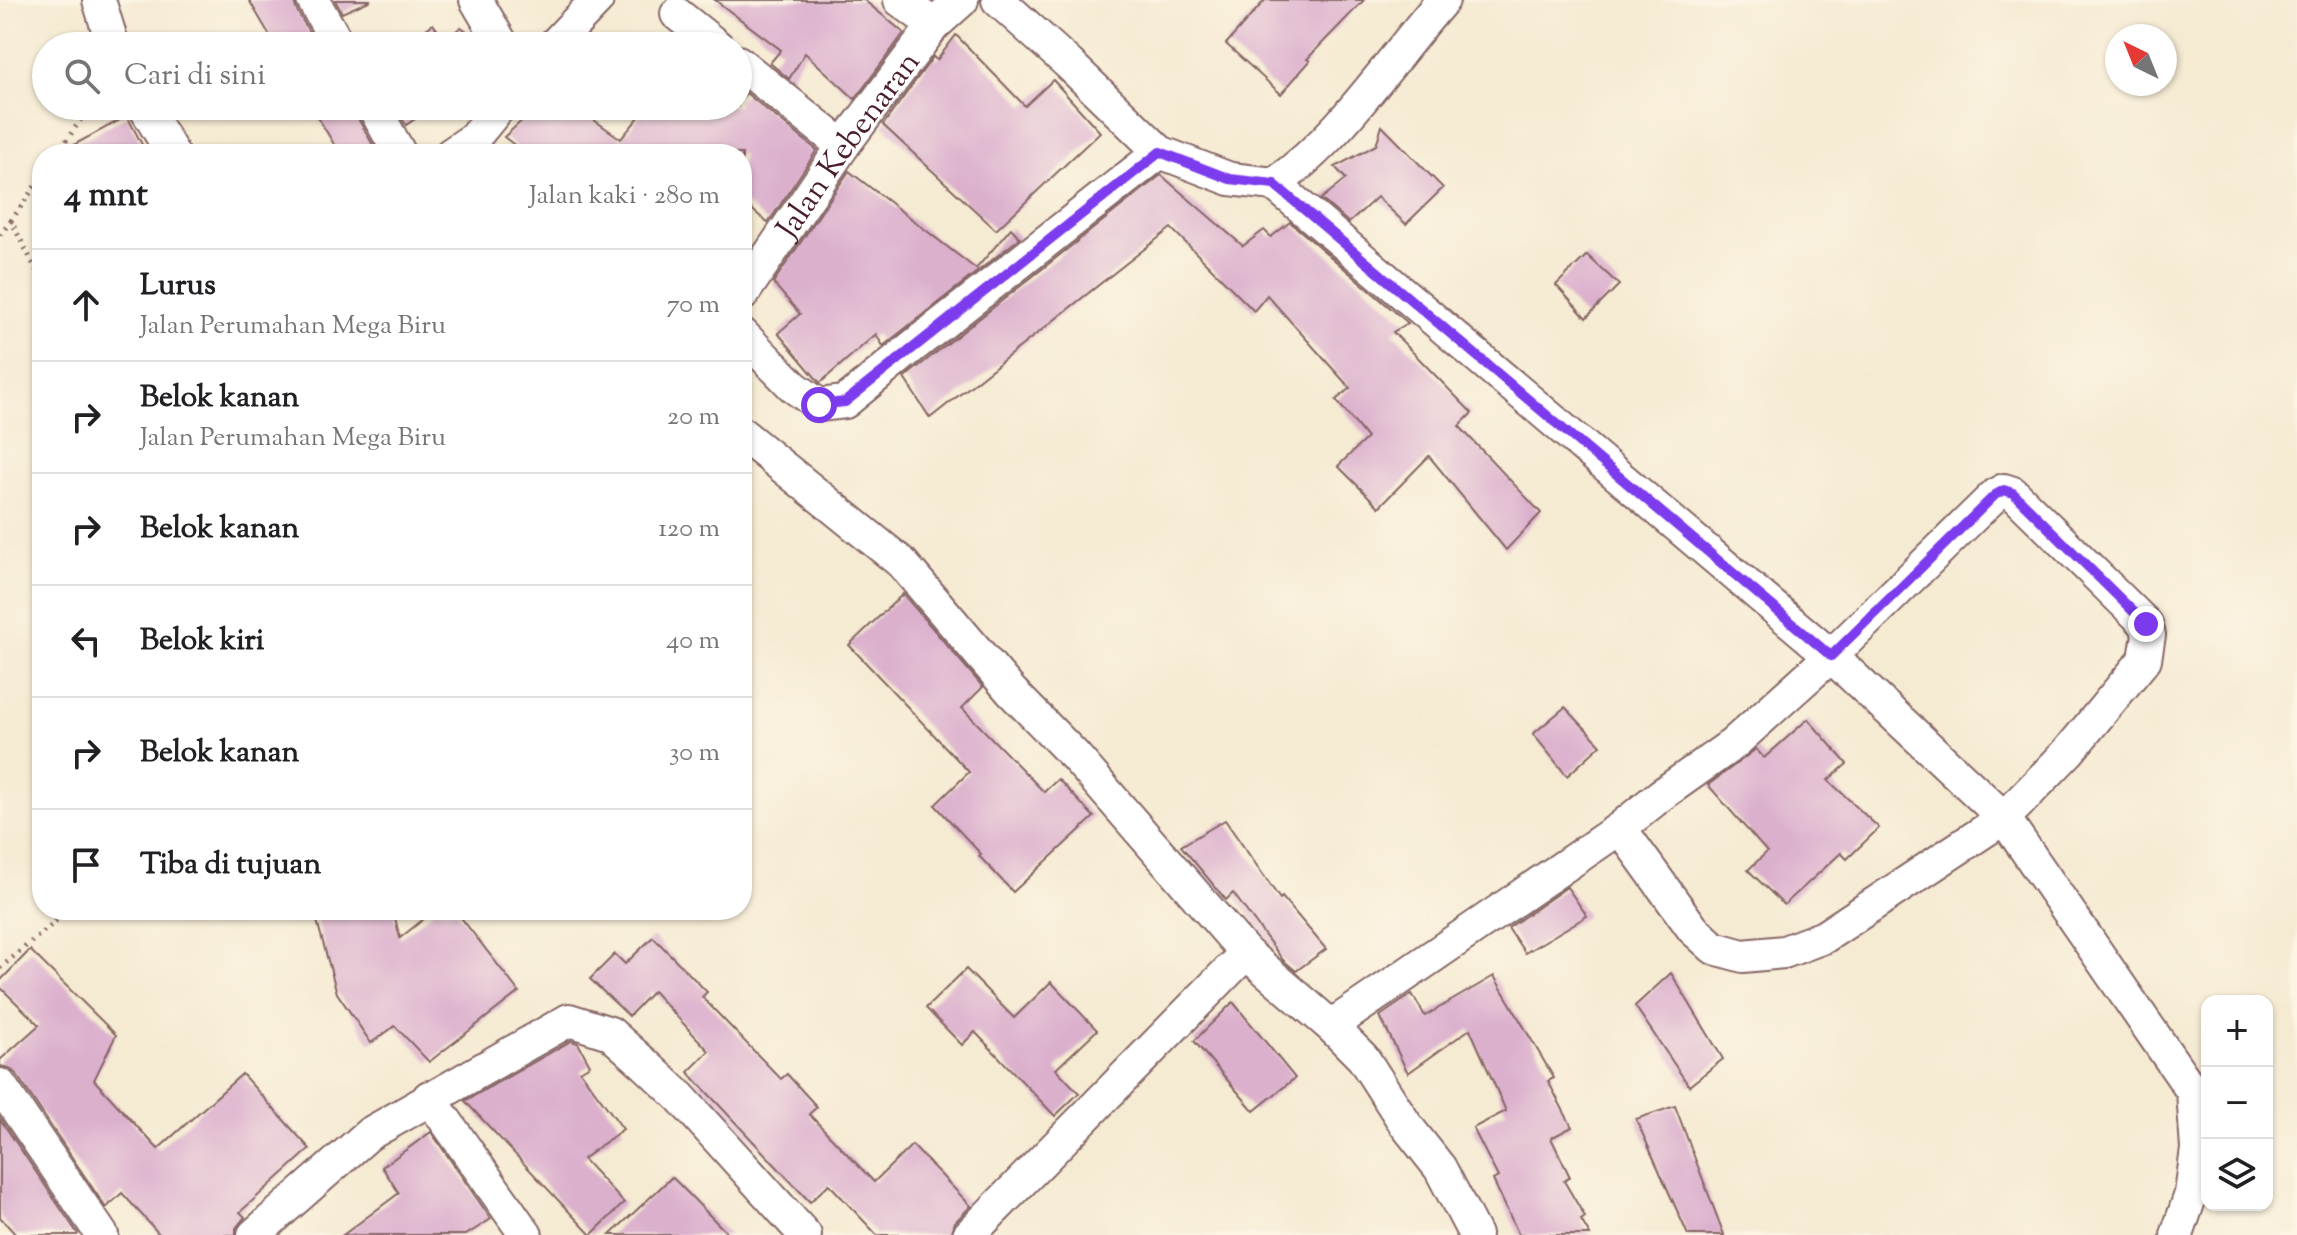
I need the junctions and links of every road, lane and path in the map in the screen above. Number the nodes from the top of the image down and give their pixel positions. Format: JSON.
{"nodes":[{"id":1,"x":99,"y":0,"type":"edge"},
{"id":2,"x":313,"y":0,"type":"edge"},
{"id":3,"x":476,"y":0,"type":"edge"},
{"id":4,"x":597,"y":0,"type":"edge"},
{"id":5,"x":900,"y":0,"type":"edge"},
{"id":6,"x":962,"y":0,"type":"edge"},
{"id":7,"x":998,"y":0,"type":"edge"},
{"id":8,"x":1443,"y":0,"type":"edge"},
{"id":9,"x":677,"y":14,"type":"dead end"},
{"id":10,"x":934,"y":25,"type":"junction"},
{"id":11,"x":109,"y":32,"type":"edge"},
{"id":12,"x":331,"y":32,"type":"edge"},
{"id":13,"x":495,"y":32,"type":"edge"},
{"id":14,"x":566,"y":32,"type":"edge"},
{"id":15,"x":700,"y":32,"type":"edge"},
{"id":16,"x":752,"y":73,"type":"edge"},
{"id":17,"x":80,"y":120,"type":"edge"},
{"id":18,"x":152,"y":120,"type":"edge"},
{"id":19,"x":381,"y":120,"type":"edge"},
{"id":20,"x":491,"y":120,"type":"edge"},
{"id":21,"x":64,"y":144,"type":"edge"},
{"id":22,"x":167,"y":144,"type":"edge"},
{"id":23,"x":394,"y":144,"type":"edge"},
{"id":24,"x":476,"y":144,"type":"edge"},
{"id":25,"x":843,"y":146,"type":"junction"},
{"id":26,"x":1160,"y":152,"type":"junction"},
{"id":27,"x":1274,"y":184,"type":"junction"},
{"id":28,"x":32,"y":191,"type":"edge"},
{"id":29,"x":11,"y":221,"type":"junction"},
{"id":30,"x":0,"y":235,"type":"edge"},
{"id":31,"x":32,"y":262,"type":"edge"},
{"id":32,"x":752,"y":280,"type":"edge"},
{"id":33,"x":752,"y":344,"type":"edge"},
{"id":34,"x":752,"y":442,"type":"edge"},
{"id":35,"x":1831,"y":656,"type":"junction"},
{"id":36,"x":2004,"y":818,"type":"junction"},
{"id":37,"x":1620,"y":828,"type":"junction"},
{"id":38,"x":57,"y":920,"type":"edge"},
{"id":39,"x":1246,"y":953,"type":"junction"},
{"id":40,"x":0,"y":968,"type":"edge"},
{"id":41,"x":1331,"y":1026,"type":"junction"},
{"id":42,"x":0,"y":1085,"type":"edge"},
{"id":43,"x":429,"y":1097,"type":"junction"},
{"id":44,"x":102,"y":1235,"type":"edge"},
{"id":45,"x":254,"y":1235,"type":"edge"},
{"id":46,"x":526,"y":1235,"type":"edge"},
{"id":47,"x":805,"y":1235,"type":"edge"},
{"id":48,"x":969,"y":1235,"type":"edge"},
{"id":49,"x":1475,"y":1235,"type":"edge"},
{"id":50,"x":2177,"y":1235,"type":"edge"}],
"edges":[{"from":1,"to":11,"type":"street"},
{"from":2,"to":12,"type":"street"},
{"from":3,"to":13,"type":"street"},
{"from":4,"to":14,"type":"street"},
{"from":5,"to":10,"type":"street"},
{"from":6,"to":10,"type":"street","name":"Jalan Kebenaran"},
{"from":7,"to":26,"type":"street"},
{"from":8,"to":27,"type":"street"},
{"from":9,"to":15,"type":"street"},
{"from":10,"to":25,"type":"street","name":"Jalan Kebenaran"},
{"from":16,"to":25,"type":"street"},
{"from":17,"to":21,"type":"path"},
{"from":18,"to":22,"type":"street"},
{"from":19,"to":23,"type":"street"},
{"from":20,"to":24,"type":"street"},
{"from":25,"to":32,"type":"street","name":"Jalan Kebenaran"},
{"from":26,"to":27,"type":"street"},
{"from":26,"to":33,"type":"street"},
{"from":27,"to":35,"type":"street"},
{"from":28,"to":29,"type":"path"},
{"from":29,"to":30,"type":"path"},
{"from":29,"to":31,"type":"path"},
{"from":34,"to":39,"type":"street"},
{"from":35,"to":36,"type":"street"},
{"from":35,"to":36,"type":"street"},
{"from":35,"to":37,"type":"street"},
{"from":36,"to":37,"type":"street"},
{"from":36,"to":50,"type":"street"},
{"from":37,"to":41,"type":"street"},
{"from":38,"to":40,"type":"path"},
{"from":39,"to":41,"type":"street"},
{"from":39,"to":48,"type":"street"},
{"from":41,"to":49,"type":"street"},
{"from":42,"to":44,"type":"street"},
{"from":43,"to":45,"type":"street"},
{"from":43,"to":46,"type":"street"},
{"from":43,"to":47,"type":"street"}]}
